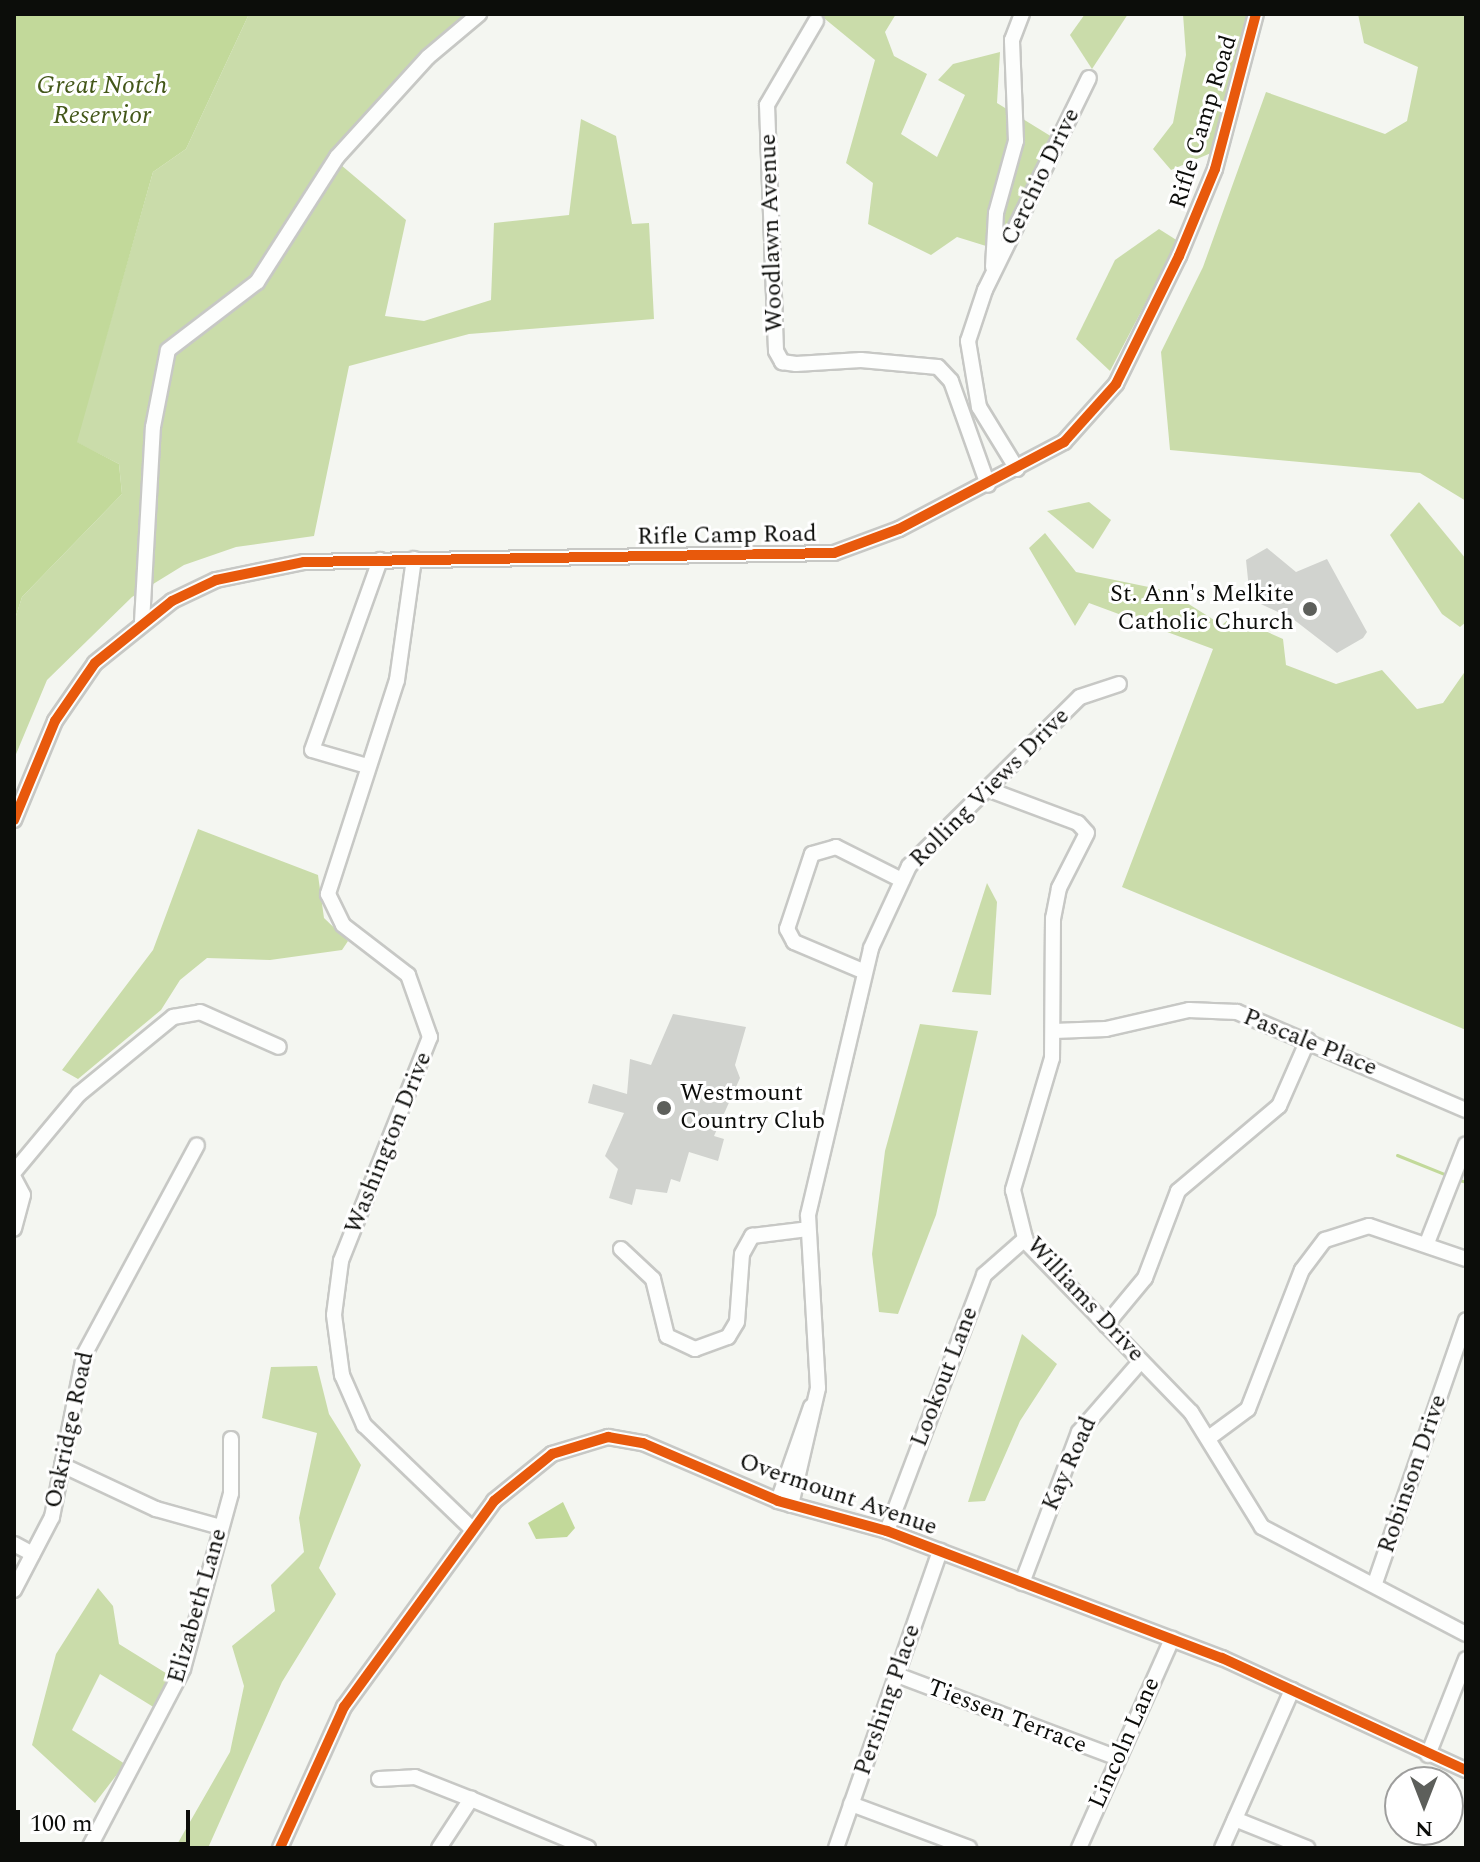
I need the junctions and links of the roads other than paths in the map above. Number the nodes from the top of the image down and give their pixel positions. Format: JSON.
{"nodes":[{"id":1,"x":479,"y":14,"type":"edge"},
{"id":2,"x":1022,"y":14,"type":"edge"},
{"id":3,"x":1256,"y":14,"type":"edge"},
{"id":4,"x":816,"y":21,"type":"dead end"},
{"id":5,"x":1089,"y":78,"type":"dead end"},
{"id":6,"x":992,"y":275,"type":"junction"},
{"id":7,"x":979,"y":407,"type":"junction"},
{"id":8,"x":964,"y":416,"type":"junction"},
{"id":9,"x":1017,"y":469,"type":"junction"},
{"id":10,"x":988,"y":485,"type":"junction"},
{"id":11,"x":414,"y":559,"type":"junction"},
{"id":12,"x":380,"y":560,"type":"junction"},
{"id":13,"x":142,"y":622,"type":"junction"},
{"id":14,"x":1119,"y":684,"type":"dead end"},
{"id":15,"x":367,"y":766,"type":"junction"},
{"id":16,"x":987,"y":789,"type":"junction"},
{"id":17,"x":14,"y":820,"type":"edge"},
{"id":18,"x":902,"y":880,"type":"junction"},
{"id":19,"x":865,"y":972,"type":"junction"},
{"id":20,"x":1054,"y":1031,"type":"junction"},
{"id":21,"x":1308,"y":1040,"type":"junction"},
{"id":22,"x":279,"y":1047,"type":"dead end"},
{"id":23,"x":1466,"y":1110,"type":"edge"},
{"id":24,"x":1466,"y":1144,"type":"edge"},
{"id":25,"x":197,"y":1145,"type":"dead end"},
{"id":26,"x":14,"y":1175,"type":"edge"},
{"id":27,"x":14,"y":1229,"type":"edge"},
{"id":28,"x":808,"y":1229,"type":"junction"},
{"id":29,"x":1025,"y":1239,"type":"junction"},
{"id":30,"x":1427,"y":1243,"type":"junction"},
{"id":31,"x":621,"y":1249,"type":"dead end"},
{"id":32,"x":1466,"y":1259,"type":"edge"},
{"id":33,"x":1466,"y":1320,"type":"edge"},
{"id":34,"x":1106,"y":1325,"type":"junction"},
{"id":35,"x":1141,"y":1361,"type":"junction"},
{"id":36,"x":1210,"y":1437,"type":"junction"},
{"id":37,"x":231,"y":1439,"type":"dead end"},
{"id":38,"x":62,"y":1465,"type":"junction"},
{"id":39,"x":784,"y":1503,"type":"junction"},
{"id":40,"x":221,"y":1527,"type":"junction"},
{"id":41,"x":472,"y":1529,"type":"junction"},
{"id":42,"x":887,"y":1531,"type":"junction"},
{"id":43,"x":14,"y":1544,"type":"edge"},
{"id":44,"x":940,"y":1551,"type":"junction"},
{"id":45,"x":33,"y":1554,"type":"junction"},
{"id":46,"x":1022,"y":1583,"type":"junction"},
{"id":47,"x":1375,"y":1583,"type":"junction"},
{"id":48,"x":14,"y":1590,"type":"edge"},
{"id":49,"x":1466,"y":1634,"type":"edge"},
{"id":50,"x":1172,"y":1639,"type":"junction"},
{"id":51,"x":1466,"y":1659,"type":"edge"},
{"id":52,"x":897,"y":1675,"type":"junction"},
{"id":53,"x":1292,"y":1690,"type":"junction"},
{"id":54,"x":1428,"y":1755,"type":"junction"},
{"id":55,"x":1118,"y":1758,"type":"junction"},
{"id":56,"x":1466,"y":1770,"type":"edge"},
{"id":57,"x":379,"y":1779,"type":"dead end"},
{"id":58,"x":471,"y":1799,"type":"junction"},
{"id":59,"x":851,"y":1804,"type":"junction"},
{"id":60,"x":1235,"y":1819,"type":"junction"},
{"id":61,"x":583,"y":1847,"type":"edge"},
{"id":62,"x":89,"y":1848,"type":"edge"},
{"id":63,"x":280,"y":1848,"type":"edge"},
{"id":64,"x":439,"y":1848,"type":"edge"},
{"id":65,"x":836,"y":1848,"type":"edge"},
{"id":66,"x":969,"y":1848,"type":"edge"},
{"id":67,"x":1079,"y":1848,"type":"edge"},
{"id":68,"x":1222,"y":1848,"type":"edge"},
{"id":69,"x":1307,"y":1848,"type":"edge"}],
"edges":[{"from":1,"to":13,"type":"street"},
{"from":2,"to":6,"type":"street","name":"Cerchio Drive"},
{"from":3,"to":9,"type":"street","name":"Rifle Camp Road"},
{"from":4,"to":8,"type":"street","name":"Woodlawn Avenue"},
{"from":5,"to":6,"type":"street","name":"Cerchio Drive"},
{"from":6,"to":7,"type":"street","name":"Cerchio Drive"},
{"from":7,"to":8,"type":"street"},
{"from":7,"to":9,"type":"street","name":"Cerchio Drive"},
{"from":8,"to":10,"type":"street","name":"Woodlawn Avenue"},
{"from":9,"to":10,"type":"street","name":"Rifle Camp Road"},
{"from":10,"to":11,"type":"street","name":"Rifle Camp Road"},
{"from":11,"to":12,"type":"street","name":"Rifle Camp Road"},
{"from":11,"to":15,"type":"street","name":"Washington Drive"},
{"from":12,"to":13,"type":"street","name":"Rifle Camp Road"},
{"from":12,"to":15,"type":"street"},
{"from":13,"to":17,"type":"street","name":"Rifle Camp Road"},
{"from":14,"to":16,"type":"street","name":"Rolling Views Drive"},
{"from":15,"to":41,"type":"street","name":"Washington Drive"},
{"from":16,"to":18,"type":"street","name":"Rolling Views Drive"},
{"from":16,"to":20,"type":"street","name":"Williams Drive"},
{"from":18,"to":19,"type":"street","name":"Rolling Views Drive"},
{"from":18,"to":19,"type":"street"},
{"from":19,"to":28,"type":"street","name":"Rolling Views Drive"},
{"from":20,"to":21,"type":"street","name":"Pascale Place"},
{"from":20,"to":29,"type":"street","name":"Williams Drive"},
{"from":21,"to":23,"type":"street","name":"Pascale Place"},
{"from":21,"to":34,"type":"street"},
{"from":22,"to":26,"type":"street"},
{"from":24,"to":30,"type":"street"},
{"from":25,"to":38,"type":"street","name":"Oakridge Road"},
{"from":26,"to":27,"type":"street"},
{"from":28,"to":31,"type":"street"},
{"from":28,"to":39,"type":"street","name":"Rolling Views Drive"},
{"from":29,"to":34,"type":"street","name":"Williams Drive"},
{"from":29,"to":42,"type":"street","name":"Lookout Lane"},
{"from":30,"to":32,"type":"street"},
{"from":30,"to":36,"type":"street"},
{"from":33,"to":47,"type":"street","name":"Robinson Drive"},
{"from":34,"to":35,"type":"street","name":"Williams Drive"},
{"from":35,"to":36,"type":"street","name":"Williams Drive"},
{"from":35,"to":46,"type":"street","name":"Kay Road"},
{"from":36,"to":47,"type":"street","name":"Williams Drive"},
{"from":37,"to":40,"type":"street","name":"Elizabeth Lane"},
{"from":38,"to":40,"type":"street"},
{"from":38,"to":45,"type":"street","name":"Oakridge Road"},
{"from":39,"to":41,"type":"street","name":"Overmount Avenue"},
{"from":39,"to":42,"type":"street","name":"Overmount Avenue"},
{"from":40,"to":62,"type":"street","name":"Elizabeth Lane"},
{"from":41,"to":63,"type":"street","name":"Overmount Avenue"},
{"from":42,"to":44,"type":"street","name":"Overmount Avenue"},
{"from":43,"to":45,"type":"street"},
{"from":44,"to":46,"type":"street","name":"Overmount Avenue"},
{"from":44,"to":52,"type":"street","name":"Pershing Place"},
{"from":45,"to":48,"type":"street","name":"Oakridge Road"},
{"from":46,"to":50,"type":"street","name":"Overmount Avenue"},
{"from":47,"to":49,"type":"street","name":"Williams Drive"},
{"from":50,"to":53,"type":"street","name":"Overmount Avenue"},
{"from":50,"to":55,"type":"street","name":"Lincoln Lane"},
{"from":51,"to":54,"type":"street"},
{"from":52,"to":55,"type":"street","name":"Tiessen Terrace"},
{"from":52,"to":59,"type":"street","name":"Pershing Place"},
{"from":53,"to":54,"type":"street","name":"Overmount Avenue"},
{"from":53,"to":60,"type":"street"},
{"from":54,"to":56,"type":"street","name":"Overmount Avenue"},
{"from":55,"to":67,"type":"street","name":"Lincoln Lane"},
{"from":57,"to":58,"type":"street"},
{"from":58,"to":61,"type":"street"},
{"from":58,"to":64,"type":"street"},
{"from":59,"to":65,"type":"street","name":"Pershing Place"},
{"from":59,"to":66,"type":"street"},
{"from":60,"to":68,"type":"street"},
{"from":60,"to":69,"type":"street"}]}
